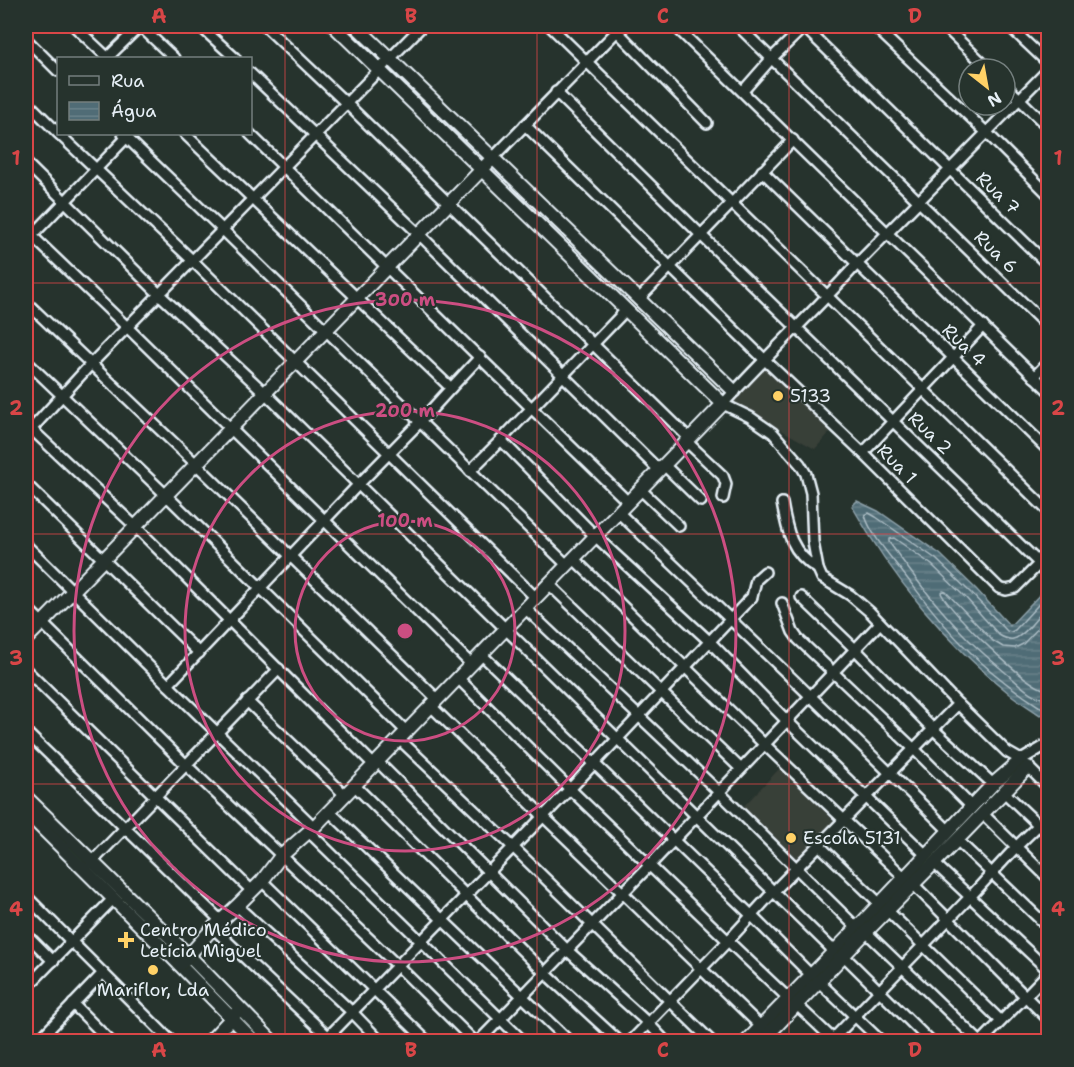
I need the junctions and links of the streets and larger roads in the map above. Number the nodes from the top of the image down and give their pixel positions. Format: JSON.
{"nodes":[{"id":1,"x":74,"y":26,"type":"edge"},
{"id":2,"x":140,"y":26,"type":"edge"},
{"id":3,"x":200,"y":26,"type":"edge"},
{"id":4,"x":265,"y":26,"type":"edge"},
{"id":5,"x":334,"y":26,"type":"edge"},
{"id":6,"x":356,"y":26,"type":"edge"},
{"id":7,"x":422,"y":26,"type":"edge"},
{"id":8,"x":550,"y":26,"type":"edge"},
{"id":9,"x":675,"y":26,"type":"edge"},
{"id":10,"x":738,"y":26,"type":"edge"},
{"id":11,"x":804,"y":26,"type":"edge"},
{"id":12,"x":874,"y":26,"type":"edge"},
{"id":13,"x":944,"y":26,"type":"edge"},
{"id":14,"x":1009,"y":26,"type":"edge"},
{"id":15,"x":617,"y":27,"type":"edge"},
{"id":16,"x":26,"y":39,"type":"edge"},
{"id":17,"x":107,"y":57,"type":"edge"},
{"id":18,"x":109,"y":57,"type":"edge"},
{"id":19,"x":173,"y":57,"type":"edge"},
{"id":20,"x":234,"y":57,"type":"edge"},
{"id":21,"x":976,"y":57,"type":"edge"},
{"id":22,"x":772,"y":58,"type":"junction"},
{"id":23,"x":390,"y":59,"type":"junction"},
{"id":24,"x":587,"y":61,"type":"junction"},
{"id":25,"x":1048,"y":63,"type":"edge"},
{"id":26,"x":57,"y":70,"type":"edge"},
{"id":27,"x":379,"y":70,"type":"junction"},
{"id":28,"x":1048,"y":70,"type":"edge"},
{"id":29,"x":252,"y":75,"type":"edge"},
{"id":30,"x":743,"y":91,"type":"junction"},
{"id":31,"x":556,"y":92,"type":"junction"},
{"id":32,"x":1017,"y":96,"type":"edge"},
{"id":33,"x":1020,"y":99,"type":"junction"},
{"id":34,"x":26,"y":101,"type":"edge"},
{"id":35,"x":346,"y":103,"type":"junction"},
{"id":36,"x":707,"y":123,"type":"dead end"},
{"id":37,"x":525,"y":124,"type":"junction"},
{"id":38,"x":1048,"y":127,"type":"edge"},
{"id":39,"x":57,"y":131,"type":"edge"},
{"id":40,"x":987,"y":133,"type":"junction"},
{"id":41,"x":315,"y":134,"type":"junction"},
{"id":42,"x":61,"y":135,"type":"edge"},
{"id":43,"x":127,"y":135,"type":"edge"},
{"id":44,"x":186,"y":135,"type":"edge"},
{"id":45,"x":251,"y":135,"type":"edge"},
{"id":46,"x":793,"y":140,"type":"junction"},
{"id":47,"x":493,"y":158,"type":"junction"},
{"id":48,"x":26,"y":163,"type":"edge"},
{"id":49,"x":284,"y":168,"type":"junction"},
{"id":50,"x":96,"y":169,"type":"junction"},
{"id":51,"x":481,"y":170,"type":"junction"},
{"id":52,"x":951,"y":170,"type":"junction"},
{"id":53,"x":762,"y":171,"type":"junction"},
{"id":54,"x":1048,"y":194,"type":"edge"},
{"id":55,"x":254,"y":198,"type":"junction"},
{"id":56,"x":66,"y":201,"type":"junction"},
{"id":57,"x":920,"y":201,"type":"junction"},
{"id":58,"x":732,"y":203,"type":"junction"},
{"id":59,"x":448,"y":204,"type":"junction"},
{"id":60,"x":223,"y":230,"type":"junction"},
{"id":61,"x":419,"y":234,"type":"junction"},
{"id":62,"x":888,"y":234,"type":"junction"},
{"id":63,"x":701,"y":235,"type":"junction"},
{"id":64,"x":28,"y":236,"type":"edge"},
{"id":65,"x":193,"y":261,"type":"junction"},
{"id":66,"x":857,"y":264,"type":"junction"},
{"id":67,"x":1048,"y":265,"type":"edge"},
{"id":68,"x":387,"y":267,"type":"junction"},
{"id":69,"x":671,"y":267,"type":"junction"},
{"id":70,"x":160,"y":294,"type":"junction"},
{"id":71,"x":828,"y":296,"type":"junction"},
{"id":72,"x":357,"y":298,"type":"junction"},
{"id":73,"x":639,"y":299,"type":"junction"},
{"id":74,"x":26,"y":302,"type":"edge"},
{"id":75,"x":626,"y":310,"type":"junction"},
{"id":76,"x":982,"y":326,"type":"junction"},
{"id":77,"x":127,"y":327,"type":"junction"},
{"id":78,"x":796,"y":327,"type":"junction"},
{"id":79,"x":1048,"y":327,"type":"edge"},
{"id":80,"x":326,"y":330,"type":"junction"},
{"id":81,"x":593,"y":344,"type":"junction"},
{"id":82,"x":480,"y":357,"type":"junction"},
{"id":83,"x":953,"y":357,"type":"junction"},
{"id":84,"x":765,"y":360,"type":"junction"},
{"id":85,"x":26,"y":361,"type":"edge"},
{"id":86,"x":296,"y":362,"type":"junction"},
{"id":87,"x":1048,"y":362,"type":"edge"},
{"id":88,"x":91,"y":364,"type":"junction"},
{"id":89,"x":563,"y":376,"type":"junction"},
{"id":90,"x":1034,"y":377,"type":"junction"},
{"id":91,"x":451,"y":388,"type":"junction"},
{"id":92,"x":924,"y":390,"type":"junction"},
{"id":93,"x":1048,"y":390,"type":"edge"},
{"id":94,"x":735,"y":391,"type":"junction"},
{"id":95,"x":265,"y":393,"type":"junction"},
{"id":96,"x":62,"y":395,"type":"junction"},
{"id":97,"x":723,"y":404,"type":"junction"},
{"id":98,"x":532,"y":408,"type":"junction"},
{"id":99,"x":894,"y":421,"type":"junction"},
{"id":100,"x":420,"y":422,"type":"junction"},
{"id":101,"x":27,"y":429,"type":"edge"},
{"id":102,"x":230,"y":429,"type":"junction"},
{"id":103,"x":501,"y":440,"type":"junction"},
{"id":104,"x":688,"y":440,"type":"junction"},
{"id":105,"x":1048,"y":450,"type":"edge"},
{"id":106,"x":863,"y":453,"type":"junction"},
{"id":107,"x":389,"y":454,"type":"junction"},
{"id":108,"x":196,"y":464,"type":"junction"},
{"id":109,"x":661,"y":467,"type":"junction"},
{"id":110,"x":470,"y":471,"type":"junction"},
{"id":111,"x":26,"y":484,"type":"edge"},
{"id":112,"x":358,"y":485,"type":"junction"},
{"id":113,"x":640,"y":489,"type":"junction"},
{"id":114,"x":166,"y":495,"type":"junction"},
{"id":115,"x":723,"y":498,"type":"dead end"},
{"id":116,"x":701,"y":501,"type":"dead end"},
{"id":117,"x":628,"y":502,"type":"junction"},
{"id":118,"x":782,"y":502,"type":"dead end"},
{"id":119,"x":1048,"y":511,"type":"edge"},
{"id":120,"x":618,"y":512,"type":"junction"},
{"id":121,"x":324,"y":521,"type":"junction"},
{"id":122,"x":679,"y":526,"type":"dead end"},
{"id":123,"x":136,"y":527,"type":"junction"},
{"id":124,"x":595,"y":536,"type":"junction"},
{"id":125,"x":26,"y":545,"type":"edge"},
{"id":126,"x":1048,"y":555,"type":"edge"},
{"id":127,"x":290,"y":557,"type":"junction"},
{"id":128,"x":103,"y":560,"type":"junction"},
{"id":129,"x":570,"y":562,"type":"junction"},
{"id":130,"x":1040,"y":564,"type":"junction"},
{"id":131,"x":818,"y":568,"type":"junction"},
{"id":132,"x":765,"y":572,"type":"dead end"},
{"id":133,"x":549,"y":584,"type":"junction"},
{"id":134,"x":260,"y":589,"type":"junction"},
{"id":135,"x":73,"y":591,"type":"junction"},
{"id":136,"x":535,"y":597,"type":"junction"},
{"id":137,"x":801,"y":597,"type":"dead end"},
{"id":138,"x":782,"y":603,"type":"dead end"},
{"id":139,"x":26,"y":607,"type":"edge"},
{"id":140,"x":525,"y":609,"type":"junction"},
{"id":141,"x":730,"y":619,"type":"junction"},
{"id":142,"x":230,"y":620,"type":"junction"},
{"id":143,"x":42,"y":623,"type":"junction"},
{"id":144,"x":880,"y":623,"type":"junction"},
{"id":145,"x":505,"y":629,"type":"junction"},
{"id":146,"x":26,"y":639,"type":"edge"},
{"id":147,"x":709,"y":641,"type":"junction"},
{"id":148,"x":855,"y":649,"type":"junction"},
{"id":149,"x":199,"y":653,"type":"junction"},
{"id":150,"x":481,"y":654,"type":"junction"},
{"id":151,"x":471,"y":664,"type":"junction"},
{"id":152,"x":685,"y":666,"type":"junction"},
{"id":153,"x":279,"y":669,"type":"junction"},
{"id":154,"x":26,"y":670,"type":"edge"},
{"id":155,"x":834,"y":673,"type":"junction"},
{"id":156,"x":458,"y":678,"type":"junction"},
{"id":157,"x":168,"y":685,"type":"junction"},
{"id":158,"x":662,"y":691,"type":"junction"},
{"id":159,"x":810,"y":697,"type":"junction"},
{"id":160,"x":247,"y":701,"type":"junction"},
{"id":161,"x":434,"y":703,"type":"junction"},
{"id":162,"x":958,"y":704,"type":"junction"},
{"id":163,"x":638,"y":716,"type":"junction"},
{"id":164,"x":786,"y":720,"type":"junction"},
{"id":165,"x":933,"y":729,"type":"junction"},
{"id":166,"x":26,"y":732,"type":"edge"},
{"id":167,"x":217,"y":732,"type":"junction"},
{"id":168,"x":402,"y":735,"type":"junction"},
{"id":169,"x":616,"y":738,"type":"junction"},
{"id":170,"x":764,"y":744,"type":"junction"},
{"id":171,"x":1048,"y":744,"type":"edge"},
{"id":172,"x":913,"y":748,"type":"junction"},
{"id":173,"x":376,"y":763,"type":"junction"},
{"id":174,"x":594,"y":763,"type":"junction"},
{"id":175,"x":1024,"y":764,"type":"junction"},
{"id":176,"x":186,"y":765,"type":"junction"},
{"id":177,"x":741,"y":769,"type":"junction"},
{"id":178,"x":889,"y":772,"type":"junction"},
{"id":179,"x":993,"y":784,"type":"junction"},
{"id":180,"x":354,"y":785,"type":"junction"},
{"id":181,"x":1048,"y":787,"type":"edge"},
{"id":182,"x":570,"y":789,"type":"junction"},
{"id":183,"x":719,"y":792,"type":"junction"},
{"id":184,"x":1004,"y":792,"type":"junction"},
{"id":185,"x":345,"y":795,"type":"junction"},
{"id":186,"x":155,"y":796,"type":"junction"},
{"id":187,"x":26,"y":797,"type":"edge"},
{"id":188,"x":867,"y":797,"type":"junction"},
{"id":189,"x":972,"y":807,"type":"junction"},
{"id":190,"x":329,"y":811,"type":"junction"},
{"id":191,"x":26,"y":812,"type":"edge"},
{"id":192,"x":983,"y":814,"type":"junction"},
{"id":193,"x":543,"y":816,"type":"junction"},
{"id":194,"x":696,"y":816,"type":"junction"},
{"id":195,"x":1048,"y":816,"type":"edge"},
{"id":196,"x":844,"y":820,"type":"junction"},
{"id":197,"x":1040,"y":825,"type":"junction"},
{"id":198,"x":124,"y":828,"type":"junction"},
{"id":199,"x":311,"y":829,"type":"junction"},
{"id":200,"x":1048,"y":834,"type":"edge"},
{"id":201,"x":953,"y":836,"type":"junction"},
{"id":202,"x":673,"y":839,"type":"junction"},
{"id":203,"x":819,"y":845,"type":"junction"},
{"id":204,"x":1017,"y":846,"type":"junction"},
{"id":205,"x":513,"y":847,"type":"junction"},
{"id":206,"x":281,"y":856,"type":"junction"},
{"id":207,"x":930,"y":859,"type":"junction"},
{"id":208,"x":92,"y":862,"type":"junction"},
{"id":209,"x":650,"y":865,"type":"junction"},
{"id":210,"x":797,"y":868,"type":"junction"},
{"id":211,"x":489,"y":872,"type":"junction"},
{"id":212,"x":992,"y":873,"type":"junction"},
{"id":213,"x":1048,"y":878,"type":"edge"},
{"id":214,"x":262,"y":881,"type":"junction"},
{"id":215,"x":909,"y":881,"type":"junction"},
{"id":216,"x":252,"y":891,"type":"junction"},
{"id":217,"x":774,"y":891,"type":"junction"},
{"id":218,"x":623,"y":892,"type":"junction"},
{"id":219,"x":26,"y":896,"type":"edge"},
{"id":220,"x":465,"y":896,"type":"junction"},
{"id":221,"x":970,"y":897,"type":"junction"},
{"id":222,"x":113,"y":899,"type":"junction"},
{"id":223,"x":237,"y":906,"type":"junction"},
{"id":224,"x":883,"y":907,"type":"junction"},
{"id":225,"x":752,"y":916,"type":"junction"},
{"id":226,"x":948,"y":919,"type":"junction"},
{"id":227,"x":442,"y":920,"type":"junction"},
{"id":228,"x":217,"y":924,"type":"junction"},
{"id":229,"x":591,"y":925,"type":"junction"},
{"id":230,"x":1048,"y":927,"type":"edge"},
{"id":231,"x":861,"y":930,"type":"junction"},
{"id":232,"x":26,"y":934,"type":"edge"},
{"id":233,"x":728,"y":941,"type":"junction"},
{"id":234,"x":72,"y":942,"type":"junction"},
{"id":235,"x":421,"y":942,"type":"junction"},
{"id":236,"x":923,"y":945,"type":"junction"},
{"id":237,"x":567,"y":950,"type":"junction"},
{"id":238,"x":839,"y":954,"type":"junction"},
{"id":239,"x":53,"y":961,"type":"junction"},
{"id":240,"x":185,"y":961,"type":"junction"},
{"id":241,"x":398,"y":966,"type":"junction"},
{"id":242,"x":902,"y":967,"type":"junction"},
{"id":243,"x":701,"y":969,"type":"junction"},
{"id":244,"x":1048,"y":972,"type":"edge"},
{"id":245,"x":103,"y":973,"type":"junction"},
{"id":246,"x":544,"y":973,"type":"junction"},
{"id":247,"x":815,"y":978,"type":"junction"},
{"id":248,"x":26,"y":988,"type":"edge"},
{"id":249,"x":374,"y":989,"type":"junction"},
{"id":250,"x":879,"y":991,"type":"junction"},
{"id":251,"x":522,"y":996,"type":"junction"},
{"id":252,"x":1025,"y":996,"type":"junction"},
{"id":253,"x":669,"y":1001,"type":"junction"},
{"id":254,"x":792,"y":1002,"type":"junction"},
{"id":255,"x":73,"y":1004,"type":"junction"},
{"id":256,"x":352,"y":1012,"type":"junction"},
{"id":257,"x":236,"y":1013,"type":"junction"},
{"id":258,"x":855,"y":1016,"type":"junction"},
{"id":259,"x":500,"y":1019,"type":"junction"},
{"id":260,"x":1048,"y":1019,"type":"edge"},
{"id":261,"x":1001,"y":1021,"type":"junction"},
{"id":262,"x":648,"y":1023,"type":"junction"},
{"id":263,"x":767,"y":1036,"type":"edge"},
{"id":264,"x":44,"y":1039,"type":"edge"},
{"id":265,"x":328,"y":1040,"type":"edge"},
{"id":266,"x":111,"y":1041,"type":"edge"},
{"id":267,"x":172,"y":1041,"type":"edge"},
{"id":268,"x":209,"y":1041,"type":"edge"},
{"id":269,"x":255,"y":1041,"type":"edge"},
{"id":270,"x":273,"y":1041,"type":"edge"},
{"id":271,"x":381,"y":1041,"type":"edge"},
{"id":272,"x":428,"y":1041,"type":"edge"},
{"id":273,"x":476,"y":1041,"type":"edge"},
{"id":274,"x":524,"y":1041,"type":"edge"},
{"id":275,"x":570,"y":1041,"type":"edge"},
{"id":276,"x":620,"y":1041,"type":"edge"},
{"id":277,"x":630,"y":1041,"type":"edge"},
{"id":278,"x":666,"y":1041,"type":"edge"},
{"id":279,"x":712,"y":1041,"type":"edge"},
{"id":280,"x":746,"y":1041,"type":"edge"},
{"id":281,"x":833,"y":1041,"type":"edge"},
{"id":282,"x":882,"y":1041,"type":"edge"},
{"id":283,"x":931,"y":1041,"type":"edge"},
{"id":284,"x":980,"y":1041,"type":"edge"}],
"edges":[{"from":1,"to":17,"type":"street"},
{"from":2,"to":18,"type":"street"},
{"from":2,"to":19,"type":"street"},
{"from":3,"to":20,"type":"street"},
{"from":4,"to":35,"type":"street"},
{"from":5,"to":27,"type":"street"},
{"from":6,"to":23,"type":"street"},
{"from":7,"to":23,"type":"street"},
{"from":8,"to":24,"type":"street"},
{"from":9,"to":30,"type":"street"},
{"from":10,"to":22,"type":"street","name":"Rua 6"},
{"from":11,"to":22,"type":"street"},
{"from":11,"to":52,"type":"street","name":"Rua 7"},
{"from":12,"to":40,"type":"street"},
{"from":13,"to":21,"type":"street"},
{"from":14,"to":25,"type":"street"},
{"from":15,"to":24,"type":"street"},
{"from":15,"to":36,"type":"street"},
{"from":16,"to":26,"type":"street"},
{"from":22,"to":30,"type":"street"},
{"from":22,"to":57,"type":"street","name":"Rua 6"},
{"from":23,"to":27,"type":"street"},
{"from":23,"to":47,"type":"street"},
{"from":24,"to":31,"type":"street"},
{"from":24,"to":58,"type":"street"},
{"from":27,"to":35,"type":"street"},
{"from":27,"to":51,"type":"street"},
{"from":28,"to":33,"type":"street"},
{"from":29,"to":41,"type":"street"},
{"from":30,"to":46,"type":"street"},
{"from":31,"to":37,"type":"street"},
{"from":31,"to":63,"type":"street","name":"Rua 2"},
{"from":32,"to":33,"type":"street"},
{"from":33,"to":38,"type":"street"},
{"from":33,"to":40,"type":"street"},
{"from":34,"to":39,"type":"street"},
{"from":35,"to":41,"type":"street"},
{"from":35,"to":59,"type":"street"},
{"from":37,"to":47,"type":"street"},
{"from":37,"to":69,"type":"street","name":"Rua 1"},
{"from":40,"to":52,"type":"street"},
{"from":40,"to":54,"type":"street"},
{"from":41,"to":49,"type":"street"},
{"from":41,"to":61,"type":"street"},
{"from":42,"to":50,"type":"street"},
{"from":43,"to":50,"type":"street"},
{"from":43,"to":60,"type":"street"},
{"from":44,"to":55,"type":"street"},
{"from":45,"to":49,"type":"street"},
{"from":46,"to":53,"type":"street"},
{"from":46,"to":62,"type":"street"},
{"from":47,"to":51,"type":"street"},
{"from":47,"to":73,"type":"street"},
{"from":48,"to":56,"type":"street"},
{"from":49,"to":55,"type":"street"},
{"from":49,"to":68,"type":"street"},
{"from":50,"to":56,"type":"street"},
{"from":50,"to":65,"type":"street"},
{"from":51,"to":59,"type":"street"},
{"from":51,"to":75,"type":"street"},
{"from":52,"to":57,"type":"street"},
{"from":52,"to":67,"type":"street","name":"Rua 7"},
{"from":53,"to":58,"type":"street"},
{"from":53,"to":66,"type":"street","name":"Rua 4"},
{"from":55,"to":60,"type":"street"},
{"from":55,"to":72,"type":"street"},
{"from":56,"to":64,"type":"street"},
{"from":56,"to":70,"type":"street"},
{"from":57,"to":62,"type":"street"},
{"from":57,"to":79,"type":"street","name":"Rua 6"},
{"from":58,"to":63,"type":"street"},
{"from":58,"to":71,"type":"street"},
{"from":59,"to":61,"type":"street"},
{"from":59,"to":81,"type":"street"},
{"from":60,"to":65,"type":"street"},
{"from":60,"to":80,"type":"street"},
{"from":61,"to":68,"type":"street"},
{"from":61,"to":89,"type":"street"},
{"from":62,"to":66,"type":"street"},
{"from":62,"to":76,"type":"street"},
{"from":63,"to":69,"type":"street"},
{"from":63,"to":78,"type":"street","name":"Rua 2"},
{"from":64,"to":77,"type":"street"},
{"from":65,"to":70,"type":"street"},
{"from":65,"to":86,"type":"street"},
{"from":66,"to":71,"type":"street"},
{"from":66,"to":83,"type":"street","name":"Rua 4"},
{"from":68,"to":72,"type":"street"},
{"from":68,"to":82,"type":"street"},
{"from":69,"to":73,"type":"street"},
{"from":69,"to":84,"type":"street","name":"Rua 1"},
{"from":70,"to":77,"type":"street"},
{"from":70,"to":95,"type":"street"},
{"from":71,"to":78,"type":"street"},
{"from":71,"to":92,"type":"street"},
{"from":72,"to":80,"type":"street"},
{"from":72,"to":91,"type":"street"},
{"from":73,"to":94,"type":"street"},
{"from":74,"to":88,"type":"street"},
{"from":75,"to":81,"type":"street"},
{"from":75,"to":97,"type":"street"},
{"from":76,"to":83,"type":"street"},
{"from":76,"to":90,"type":"street"},
{"from":77,"to":88,"type":"street"},
{"from":77,"to":102,"type":"street"},
{"from":78,"to":84,"type":"street"},
{"from":78,"to":99,"type":"street","name":"Rua 2"},
{"from":80,"to":86,"type":"street"},
{"from":80,"to":100,"type":"street"},
{"from":81,"to":89,"type":"street"},
{"from":81,"to":104,"type":"street"},
{"from":82,"to":91,"type":"street"},
{"from":82,"to":98,"type":"street"},
{"from":83,"to":92,"type":"street"},
{"from":83,"to":105,"type":"street","name":"Rua 4"},
{"from":84,"to":94,"type":"street"},
{"from":84,"to":106,"type":"street","name":"Rua 1"},
{"from":85,"to":96,"type":"street"},
{"from":86,"to":95,"type":"street"},
{"from":86,"to":107,"type":"street"},
{"from":87,"to":90,"type":"street"},
{"from":88,"to":96,"type":"street"},
{"from":88,"to":108,"type":"street"},
{"from":89,"to":98,"type":"street"},
{"from":89,"to":109,"type":"street"},
{"from":90,"to":93,"type":"street"},
{"from":91,"to":100,"type":"street"},
{"from":92,"to":99,"type":"street"},
{"from":92,"to":119,"type":"street"},
{"from":94,"to":97,"type":"street"},
{"from":95,"to":102,"type":"street"},
{"from":95,"to":112,"type":"street"},
{"from":96,"to":101,"type":"street"},
{"from":96,"to":114,"type":"street"},
{"from":97,"to":104,"type":"street"},
{"from":97,"to":131,"type":"street"},
{"from":98,"to":103,"type":"street"},
{"from":98,"to":117,"type":"street"},
{"from":99,"to":106,"type":"street"},
{"from":99,"to":130,"type":"street","name":"Rua 2"},
{"from":100,"to":107,"type":"street"},
{"from":100,"to":110,"type":"street"},
{"from":101,"to":123,"type":"street"},
{"from":102,"to":108,"type":"street"},
{"from":102,"to":121,"type":"street"},
{"from":103,"to":110,"type":"street"},
{"from":103,"to":124,"type":"street"},
{"from":104,"to":109,"type":"street"},
{"from":104,"to":115,"type":"street"},
{"from":106,"to":130,"type":"street","name":"Rua 1"},
{"from":107,"to":112,"type":"street"},
{"from":107,"to":136,"type":"street"},
{"from":108,"to":114,"type":"street"},
{"from":108,"to":127,"type":"street"},
{"from":109,"to":113,"type":"street"},
{"from":109,"to":116,"type":"street"},
{"from":110,"to":129,"type":"street"},
{"from":111,"to":128,"type":"street"},
{"from":112,"to":121,"type":"street"},
{"from":112,"to":145,"type":"street"},
{"from":113,"to":117,"type":"street"},
{"from":113,"to":122,"type":"street"},
{"from":114,"to":123,"type":"street"},
{"from":114,"to":134,"type":"street"},
{"from":117,"to":120,"type":"street"},
{"from":118,"to":131,"type":"street"},
{"from":120,"to":124,"type":"street"},
{"from":120,"to":141,"type":"street"},
{"from":121,"to":127,"type":"street"},
{"from":121,"to":151,"type":"street"},
{"from":123,"to":128,"type":"street"},
{"from":123,"to":142,"type":"street"},
{"from":124,"to":129,"type":"street"},
{"from":124,"to":147,"type":"street"},
{"from":125,"to":135,"type":"street"},
{"from":126,"to":130,"type":"street"},
{"from":127,"to":134,"type":"street"},
{"from":127,"to":161,"type":"street"},
{"from":128,"to":135,"type":"street"},
{"from":128,"to":149,"type":"street"},
{"from":129,"to":133,"type":"street"},
{"from":129,"to":152,"type":"street"},
{"from":131,"to":144,"type":"street"},
{"from":132,"to":141,"type":"street"},
{"from":133,"to":136,"type":"street"},
{"from":133,"to":158,"type":"street"},
{"from":134,"to":142,"type":"street"},
{"from":134,"to":168,"type":"street"},
{"from":135,"to":143,"type":"street"},
{"from":135,"to":157,"type":"street"},
{"from":136,"to":140,"type":"street"},
{"from":137,"to":148,"type":"street"},
{"from":138,"to":155,"type":"street"},
{"from":139,"to":143,"type":"street"},
{"from":140,"to":145,"type":"street"},
{"from":140,"to":163,"type":"street"},
{"from":141,"to":147,"type":"street"},
{"from":141,"to":159,"type":"street"},
{"from":142,"to":149,"type":"street"},
{"from":142,"to":153,"type":"street"},
{"from":143,"to":146,"type":"street"},
{"from":143,"to":176,"type":"street"},
{"from":144,"to":148,"type":"street"},
{"from":144,"to":162,"type":"street"},
{"from":145,"to":150,"type":"street"},
{"from":145,"to":169,"type":"street"},
{"from":147,"to":152,"type":"street"},
{"from":147,"to":164,"type":"street"},
{"from":148,"to":155,"type":"street"},
{"from":148,"to":165,"type":"street"},
{"from":149,"to":157,"type":"street"},
{"from":150,"to":151,"type":"street"},
{"from":150,"to":174,"type":"street"},
{"from":151,"to":156,"type":"street"},
{"from":152,"to":158,"type":"street"},
{"from":152,"to":170,"type":"street"},
{"from":153,"to":160,"type":"street"},
{"from":153,"to":173,"type":"street"},
{"from":154,"to":186,"type":"street"},
{"from":155,"to":159,"type":"street"},
{"from":155,"to":172,"type":"street"},
{"from":156,"to":161,"type":"street"},
{"from":156,"to":182,"type":"street"},
{"from":157,"to":167,"type":"street"},
{"from":158,"to":163,"type":"street"},
{"from":158,"to":177,"type":"street"},
{"from":159,"to":164,"type":"street"},
{"from":159,"to":178,"type":"street"},
{"from":160,"to":167,"type":"street"},
{"from":160,"to":185,"type":"street"},
{"from":161,"to":168,"type":"street"},
{"from":161,"to":193,"type":"street"},
{"from":162,"to":165,"type":"street"},
{"from":162,"to":175,"type":"street"},
{"from":163,"to":169,"type":"street"},
{"from":163,"to":183,"type":"street"},
{"from":164,"to":170,"type":"street"},
{"from":164,"to":188,"type":"street"},
{"from":165,"to":172,"type":"street"},
{"from":165,"to":179,"type":"street"},
{"from":166,"to":198,"type":"street"},
{"from":167,"to":176,"type":"street"},
{"from":167,"to":199,"type":"street"},
{"from":168,"to":173,"type":"street"},
{"from":168,"to":205,"type":"street"},
{"from":169,"to":174,"type":"street"},
{"from":169,"to":194,"type":"street"},
{"from":170,"to":177,"type":"street"},
{"from":170,"to":196,"type":"street"},
{"from":171,"to":175,"type":"street"},
{"from":172,"to":178,"type":"street"},
{"from":172,"to":189,"type":"street"},
{"from":173,"to":180,"type":"street"},
{"from":173,"to":211,"type":"street"},
{"from":174,"to":182,"type":"street"},
{"from":174,"to":202,"type":"street"},
{"from":175,"to":179,"type":"street"},
{"from":175,"to":181,"type":"street"},
{"from":175,"to":184,"type":"street"},
{"from":176,"to":186,"type":"street"},
{"from":176,"to":206,"type":"street"},
{"from":177,"to":183,"type":"street"},
{"from":178,"to":188,"type":"street"},
{"from":178,"to":201,"type":"street"},
{"from":179,"to":189,"type":"street"},
{"from":180,"to":185,"type":"street"},
{"from":180,"to":220,"type":"street"},
{"from":182,"to":193,"type":"street"},
{"from":182,"to":209,"type":"street"},
{"from":183,"to":194,"type":"street"},
{"from":183,"to":210,"type":"street"},
{"from":184,"to":192,"type":"street"},
{"from":184,"to":197,"type":"street"},
{"from":185,"to":190,"type":"street"},
{"from":186,"to":198,"type":"street"},
{"from":186,"to":216,"type":"street"},
{"from":187,"to":208,"type":"street"},
{"from":188,"to":196,"type":"street"},
{"from":188,"to":207,"type":"street"},
{"from":189,"to":201,"type":"street"},
{"from":190,"to":199,"type":"street"},
{"from":190,"to":227,"type":"street"},
{"from":191,"to":222,"type":"street"},
{"from":192,"to":201,"type":"street"},
{"from":192,"to":204,"type":"street"},
{"from":193,"to":205,"type":"street"},
{"from":193,"to":218,"type":"street"},
{"from":194,"to":202,"type":"street"},
{"from":194,"to":217,"type":"street"},
{"from":195,"to":197,"type":"street"},
{"from":196,"to":203,"type":"street"},
{"from":196,"to":215,"type":"street"},
{"from":197,"to":200,"type":"street"},
{"from":197,"to":204,"type":"street"},
{"from":198,"to":208,"type":"street"},
{"from":198,"to":228,"type":"street"},
{"from":199,"to":206,"type":"street"},
{"from":199,"to":235,"type":"street"},
{"from":201,"to":207,"type":"street"},
{"from":201,"to":212,"type":"street"},
{"from":202,"to":209,"type":"street"},
{"from":202,"to":225,"type":"street"},
{"from":203,"to":210,"type":"street"},
{"from":203,"to":224,"type":"street"},
{"from":204,"to":212,"type":"street"},
{"from":204,"to":213,"type":"street"},
{"from":205,"to":211,"type":"street"},
{"from":205,"to":229,"type":"street"},
{"from":206,"to":214,"type":"street"},
{"from":206,"to":241,"type":"street"},
{"from":207,"to":215,"type":"street"},
{"from":207,"to":221,"type":"street"},
{"from":208,"to":240,"type":"street"},
{"from":209,"to":218,"type":"street"},
{"from":209,"to":233,"type":"street"},
{"from":210,"to":217,"type":"street"},
{"from":210,"to":231,"type":"street"},
{"from":211,"to":220,"type":"street"},
{"from":211,"to":237,"type":"street"},
{"from":212,"to":221,"type":"street"},
{"from":212,"to":230,"type":"street"},
{"from":214,"to":216,"type":"street"},
{"from":214,"to":249,"type":"street"},
{"from":215,"to":224,"type":"street"},
{"from":215,"to":226,"type":"street"},
{"from":216,"to":223,"type":"street"},
{"from":217,"to":225,"type":"street"},
{"from":217,"to":238,"type":"street"},
{"from":218,"to":229,"type":"street"},
{"from":218,"to":243,"type":"street"},
{"from":219,"to":234,"type":"street"},
{"from":220,"to":227,"type":"street"},
{"from":220,"to":246,"type":"street"},
{"from":221,"to":226,"type":"street"},
{"from":221,"to":244,"type":"street"},
{"from":222,"to":234,"type":"street"},
{"from":222,"to":240,"type":"street"},
{"from":223,"to":228,"type":"street"},
{"from":223,"to":256,"type":"street"},
{"from":224,"to":231,"type":"street"},
{"from":224,"to":236,"type":"street"},
{"from":225,"to":233,"type":"street"},
{"from":225,"to":247,"type":"street"},
{"from":226,"to":236,"type":"street"},
{"from":226,"to":252,"type":"street"},
{"from":227,"to":235,"type":"street"},
{"from":227,"to":251,"type":"street"},
{"from":228,"to":240,"type":"street"},
{"from":228,"to":265,"type":"street"},
{"from":229,"to":237,"type":"street"},
{"from":229,"to":253,"type":"street"},
{"from":231,"to":238,"type":"street"},
{"from":231,"to":242,"type":"street"},
{"from":232,"to":239,"type":"street"},
{"from":233,"to":243,"type":"street"},
{"from":233,"to":254,"type":"street"},
{"from":234,"to":239,"type":"street"},
{"from":234,"to":245,"type":"street"},
{"from":235,"to":241,"type":"street"},
{"from":235,"to":259,"type":"street"},
{"from":236,"to":242,"type":"street"},
{"from":236,"to":261,"type":"street"},
{"from":237,"to":246,"type":"street"},
{"from":237,"to":262,"type":"street"},
{"from":238,"to":247,"type":"street"},
{"from":238,"to":250,"type":"street"},
{"from":239,"to":248,"type":"street"},
{"from":240,"to":257,"type":"street"},
{"from":241,"to":249,"type":"street"},
{"from":241,"to":273,"type":"street"},
{"from":242,"to":250,"type":"street"},
{"from":242,"to":284,"type":"street"},
{"from":243,"to":253,"type":"street"},
{"from":243,"to":263,"type":"street"},
{"from":244,"to":252,"type":"street"},
{"from":245,"to":255,"type":"street"},
{"from":245,"to":267,"type":"street"},
{"from":246,"to":251,"type":"street"},
{"from":246,"to":276,"type":"street"},
{"from":247,"to":254,"type":"street"},
{"from":247,"to":258,"type":"street"},
{"from":249,"to":256,"type":"street"},
{"from":249,"to":272,"type":"street"},
{"from":250,"to":258,"type":"street"},
{"from":250,"to":283,"type":"street"},
{"from":251,"to":259,"type":"street"},
{"from":251,"to":275,"type":"street"},
{"from":252,"to":260,"type":"street"},
{"from":252,"to":261,"type":"street"},
{"from":253,"to":262,"type":"street"},
{"from":253,"to":279,"type":"street"},
{"from":254,"to":263,"type":"street"},
{"from":254,"to":281,"type":"street"},
{"from":255,"to":264,"type":"street"},
{"from":255,"to":266,"type":"street"},
{"from":256,"to":265,"type":"street"},
{"from":256,"to":271,"type":"street"},
{"from":257,"to":268,"type":"street"},
{"from":257,"to":269,"type":"street"},
{"from":257,"to":270,"type":"street"},
{"from":258,"to":281,"type":"street"},
{"from":258,"to":282,"type":"street"},
{"from":259,"to":273,"type":"street"},
{"from":259,"to":274,"type":"street"},
{"from":261,"to":284,"type":"street"},
{"from":262,"to":277,"type":"street"},
{"from":262,"to":278,"type":"street"},
{"from":263,"to":280,"type":"street"}]}
